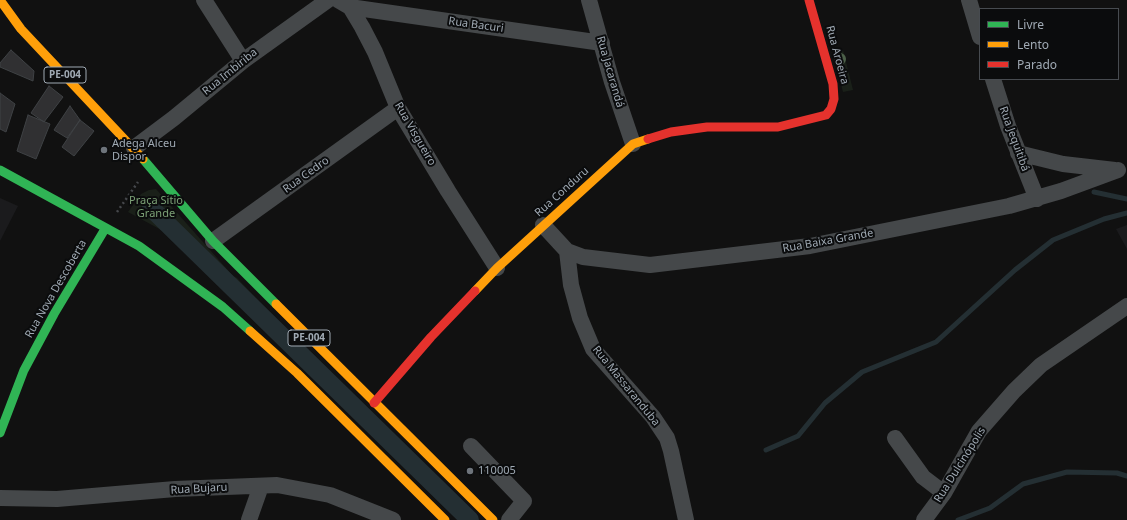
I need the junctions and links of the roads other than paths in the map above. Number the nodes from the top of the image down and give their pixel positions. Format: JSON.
{"nodes":[{"id":1,"x":0,"y":0,"type":"edge"},
{"id":2,"x":204,"y":0,"type":"edge"},
{"id":3,"x":328,"y":0,"type":"edge"},
{"id":4,"x":589,"y":0,"type":"edge"},
{"id":5,"x":809,"y":0,"type":"edge"},
{"id":6,"x":969,"y":0,"type":"edge"},
{"id":7,"x":344,"y":4,"type":"edge"},
{"id":8,"x":979,"y":34,"type":"edge"},
{"id":9,"x":602,"y":43,"type":"junction"},
{"id":10,"x":243,"y":60,"type":"junction"},
{"id":11,"x":993,"y":80,"type":"edge"},
{"id":12,"x":398,"y":108,"type":"junction"},
{"id":13,"x":826,"y":115,"type":"joint"},
{"id":14,"x":633,"y":144,"type":"junction"},
{"id":15,"x":134,"y":148,"type":"junction"},
{"id":16,"x":1018,"y":153,"type":"junction"},
{"id":17,"x":1123,"y":169,"type":"edge"},
{"id":18,"x":0,"y":170,"type":"edge"},
{"id":19,"x":1037,"y":199,"type":"junction"},
{"id":20,"x":543,"y":225,"type":"junction"},
{"id":21,"x":105,"y":229,"type":"junction"},
{"id":22,"x":213,"y":241,"type":"junction"},
{"id":23,"x":567,"y":251,"type":"junction"},
{"id":24,"x":497,"y":268,"type":"junction"},
{"id":25,"x":1127,"y":306,"type":"edge"},
{"id":26,"x":374,"y":403,"type":"junction"},
{"id":27,"x":0,"y":433,"type":"edge"},
{"id":28,"x":895,"y":438,"type":"dead end"},
{"id":29,"x":472,"y":446,"type":"dead end"},
{"id":30,"x":262,"y":486,"type":"junction"},
{"id":31,"x":944,"y":492,"type":"junction"},
{"id":32,"x":0,"y":498,"type":"edge"},
{"id":33,"x":249,"y":520,"type":"edge"},
{"id":34,"x":393,"y":520,"type":"edge"},
{"id":35,"x":445,"y":520,"type":"edge"},
{"id":36,"x":493,"y":520,"type":"edge"},
{"id":37,"x":509,"y":520,"type":"edge"},
{"id":38,"x":686,"y":520,"type":"edge"},
{"id":39,"x":924,"y":520,"type":"edge"}],
"edges":[{"from":1,"to":15,"type":"main road","number":"PE-004"},
{"from":2,"to":10,"type":"street"},
{"from":3,"to":10,"type":"street","name":"Rua Imbiriba"},
{"from":4,"to":9,"type":"street","name":"Rua Jacarandá"},
{"from":5,"to":13,"type":"main road","name":"Rua Aroeira"},
{"from":6,"to":8,"type":"street"},
{"from":7,"to":9,"type":"street","name":"Rua Bacuri"},
{"from":7,"to":12,"type":"street","name":"Rua Visgueiro"},
{"from":9,"to":14,"type":"street","name":"Rua Jacarandá"},
{"from":10,"to":15,"type":"street","name":"Rua Imbiriba"},
{"from":11,"to":16,"type":"street","name":"Rua Jequitibá"},
{"from":12,"to":22,"type":"street","name":"Rua Cedro"},
{"from":12,"to":24,"type":"street","name":"Rua Visgueiro"},
{"from":13,"to":14,"type":"main road","name":"Rua Conduru"},
{"from":14,"to":20,"type":"main road","name":"Rua Conduru"},
{"from":15,"to":22,"type":"main road","number":"PE-004"},
{"from":16,"to":17,"type":"street"},
{"from":16,"to":19,"type":"street","name":"Rua Jequitibá"},
{"from":17,"to":19,"type":"street","name":"Rua Baixa Grande"},
{"from":18,"to":21,"type":"main road","number":"PE-004"},
{"from":19,"to":23,"type":"street","name":"Rua Baixa Grande"},
{"from":20,"to":23,"type":"street","name":"Rua Baixa Grande"},
{"from":20,"to":24,"type":"main road","name":"Rua Conduru"},
{"from":21,"to":27,"type":"main road","name":"Rua Nova Descoberta"},
{"from":21,"to":35,"type":"main road","number":"PE-004"},
{"from":22,"to":26,"type":"main road","number":"PE-004"},
{"from":23,"to":38,"type":"street","name":"Rua Massaranduba"},
{"from":24,"to":26,"type":"main road","name":"Rua Conduru"},
{"from":25,"to":31,"type":"street","name":"Rua Dulcinópolis"},
{"from":26,"to":36,"type":"main road","number":"PE-004"},
{"from":28,"to":31,"type":"street"},
{"from":29,"to":37,"type":"street"},
{"from":30,"to":32,"type":"street","name":"Rua Bujaru"},
{"from":30,"to":33,"type":"street"},
{"from":30,"to":34,"type":"street","name":"Rua Bujaru"},
{"from":31,"to":39,"type":"street","name":"Rua Dulcinópolis"}]}
